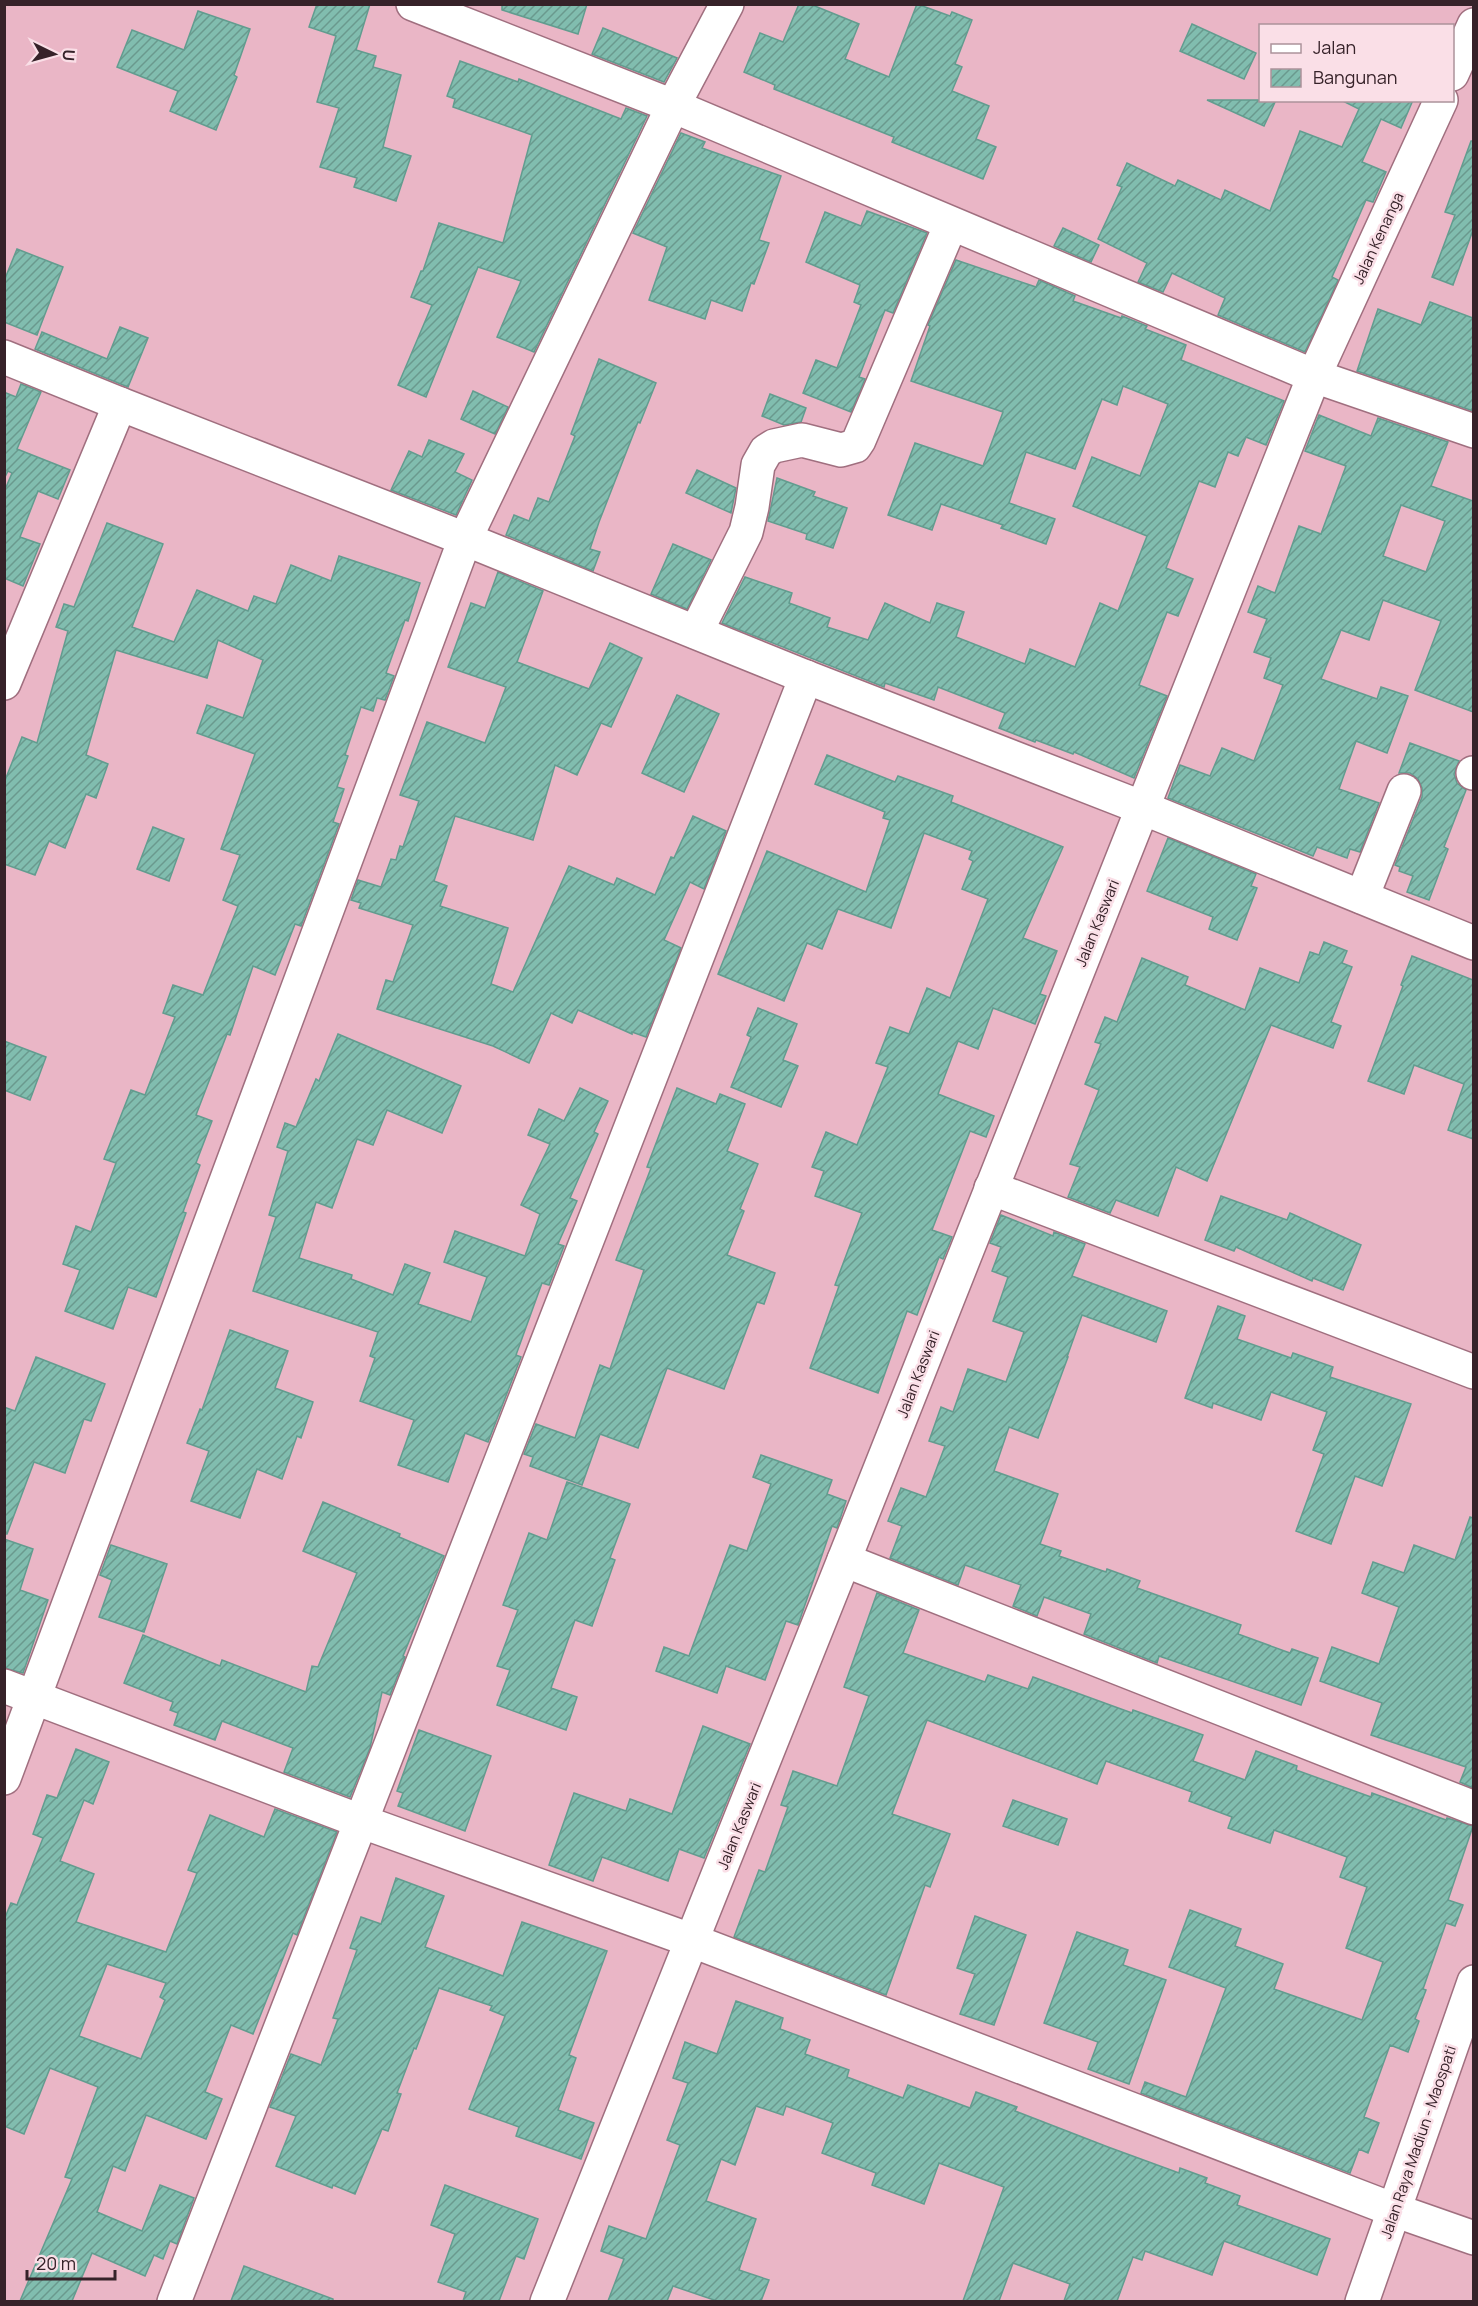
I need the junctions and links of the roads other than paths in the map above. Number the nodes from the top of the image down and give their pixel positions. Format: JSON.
{"nodes":[{"id":1,"x":413,"y":4,"type":"edge"},
{"id":2,"x":727,"y":4,"type":"edge"},
{"id":3,"x":1473,"y":25,"type":"edge"},
{"id":4,"x":1454,"y":69,"type":"edge"},
{"id":5,"x":1440,"y":102,"type":"edge"},
{"id":6,"x":672,"y":106,"type":"junction"},
{"id":7,"x":951,"y":224,"type":"junction"},
{"id":8,"x":4,"y":357,"type":"edge"},
{"id":9,"x":1314,"y":376,"type":"junction"},
{"id":10,"x":120,"y":404,"type":"junction"},
{"id":11,"x":1473,"y":431,"type":"edge"},
{"id":12,"x":465,"y":539,"type":"junction"},
{"id":13,"x":696,"y":632,"type":"junction"},
{"id":14,"x":806,"y":677,"type":"junction"},
{"id":15,"x":4,"y":683,"type":"edge"},
{"id":16,"x":1404,"y":791,"type":"dead end"},
{"id":17,"x":1143,"y":808,"type":"junction"},
{"id":18,"x":1362,"y":897,"type":"junction"},
{"id":19,"x":1473,"y":943,"type":"edge"},
{"id":20,"x":991,"y":1188,"type":"junction"},
{"id":21,"x":1473,"y":1372,"type":"edge"},
{"id":22,"x":844,"y":1560,"type":"junction"},
{"id":23,"x":4,"y":1686,"type":"edge"},
{"id":24,"x":36,"y":1698,"type":"junction"},
{"id":25,"x":4,"y":1778,"type":"edge"},
{"id":26,"x":1473,"y":1808,"type":"edge"},
{"id":27,"x":360,"y":1821,"type":"junction"},
{"id":28,"x":693,"y":1941,"type":"junction"},
{"id":29,"x":1473,"y":1982,"type":"edge"},
{"id":30,"x":1394,"y":2210,"type":"junction"},
{"id":31,"x":1473,"y":2238,"type":"edge"},
{"id":32,"x":174,"y":2301,"type":"edge"},
{"id":33,"x":547,"y":2301,"type":"edge"},
{"id":34,"x":1362,"y":2301,"type":"edge"}],
"edges":[{"from":1,"to":6,"type":"main road"},
{"from":2,"to":6,"type":"main road"},
{"from":3,"to":4,"type":"main road"},
{"from":5,"to":9,"type":"main road","name":"Jalan Kenanga"},
{"from":6,"to":7,"type":"main road"},
{"from":6,"to":12,"type":"main road"},
{"from":7,"to":9,"type":"main road"},
{"from":7,"to":13,"type":"main road"},
{"from":8,"to":10,"type":"main road"},
{"from":9,"to":11,"type":"main road"},
{"from":9,"to":17,"type":"main road","name":"Jalan Kenanga"},
{"from":10,"to":12,"type":"main road"},
{"from":10,"to":15,"type":"main road"},
{"from":12,"to":13,"type":"main road"},
{"from":12,"to":24,"type":"main road"},
{"from":13,"to":14,"type":"main road"},
{"from":14,"to":17,"type":"main road"},
{"from":14,"to":27,"type":"main road"},
{"from":16,"to":18,"type":"main road"},
{"from":17,"to":18,"type":"main road"},
{"from":17,"to":20,"type":"main road","name":"Jalan Kaswari"},
{"from":18,"to":19,"type":"main road"},
{"from":20,"to":21,"type":"main road"},
{"from":20,"to":22,"type":"main road","name":"Jalan Kaswari"},
{"from":22,"to":26,"type":"main road"},
{"from":22,"to":28,"type":"main road","name":"Jalan Kaswari"},
{"from":23,"to":24,"type":"main road"},
{"from":24,"to":25,"type":"main road"},
{"from":24,"to":27,"type":"main road"},
{"from":27,"to":28,"type":"main road"},
{"from":27,"to":32,"type":"main road"},
{"from":28,"to":30,"type":"main road"},
{"from":28,"to":33,"type":"main road","name":"Jalan Kaswari"},
{"from":29,"to":30,"type":"main road","name":"Jalan Raya Madiun - Maospati"},
{"from":30,"to":31,"type":"main road"},
{"from":30,"to":34,"type":"main road","name":"Jalan Raya Madiun - Maospati"}]}
